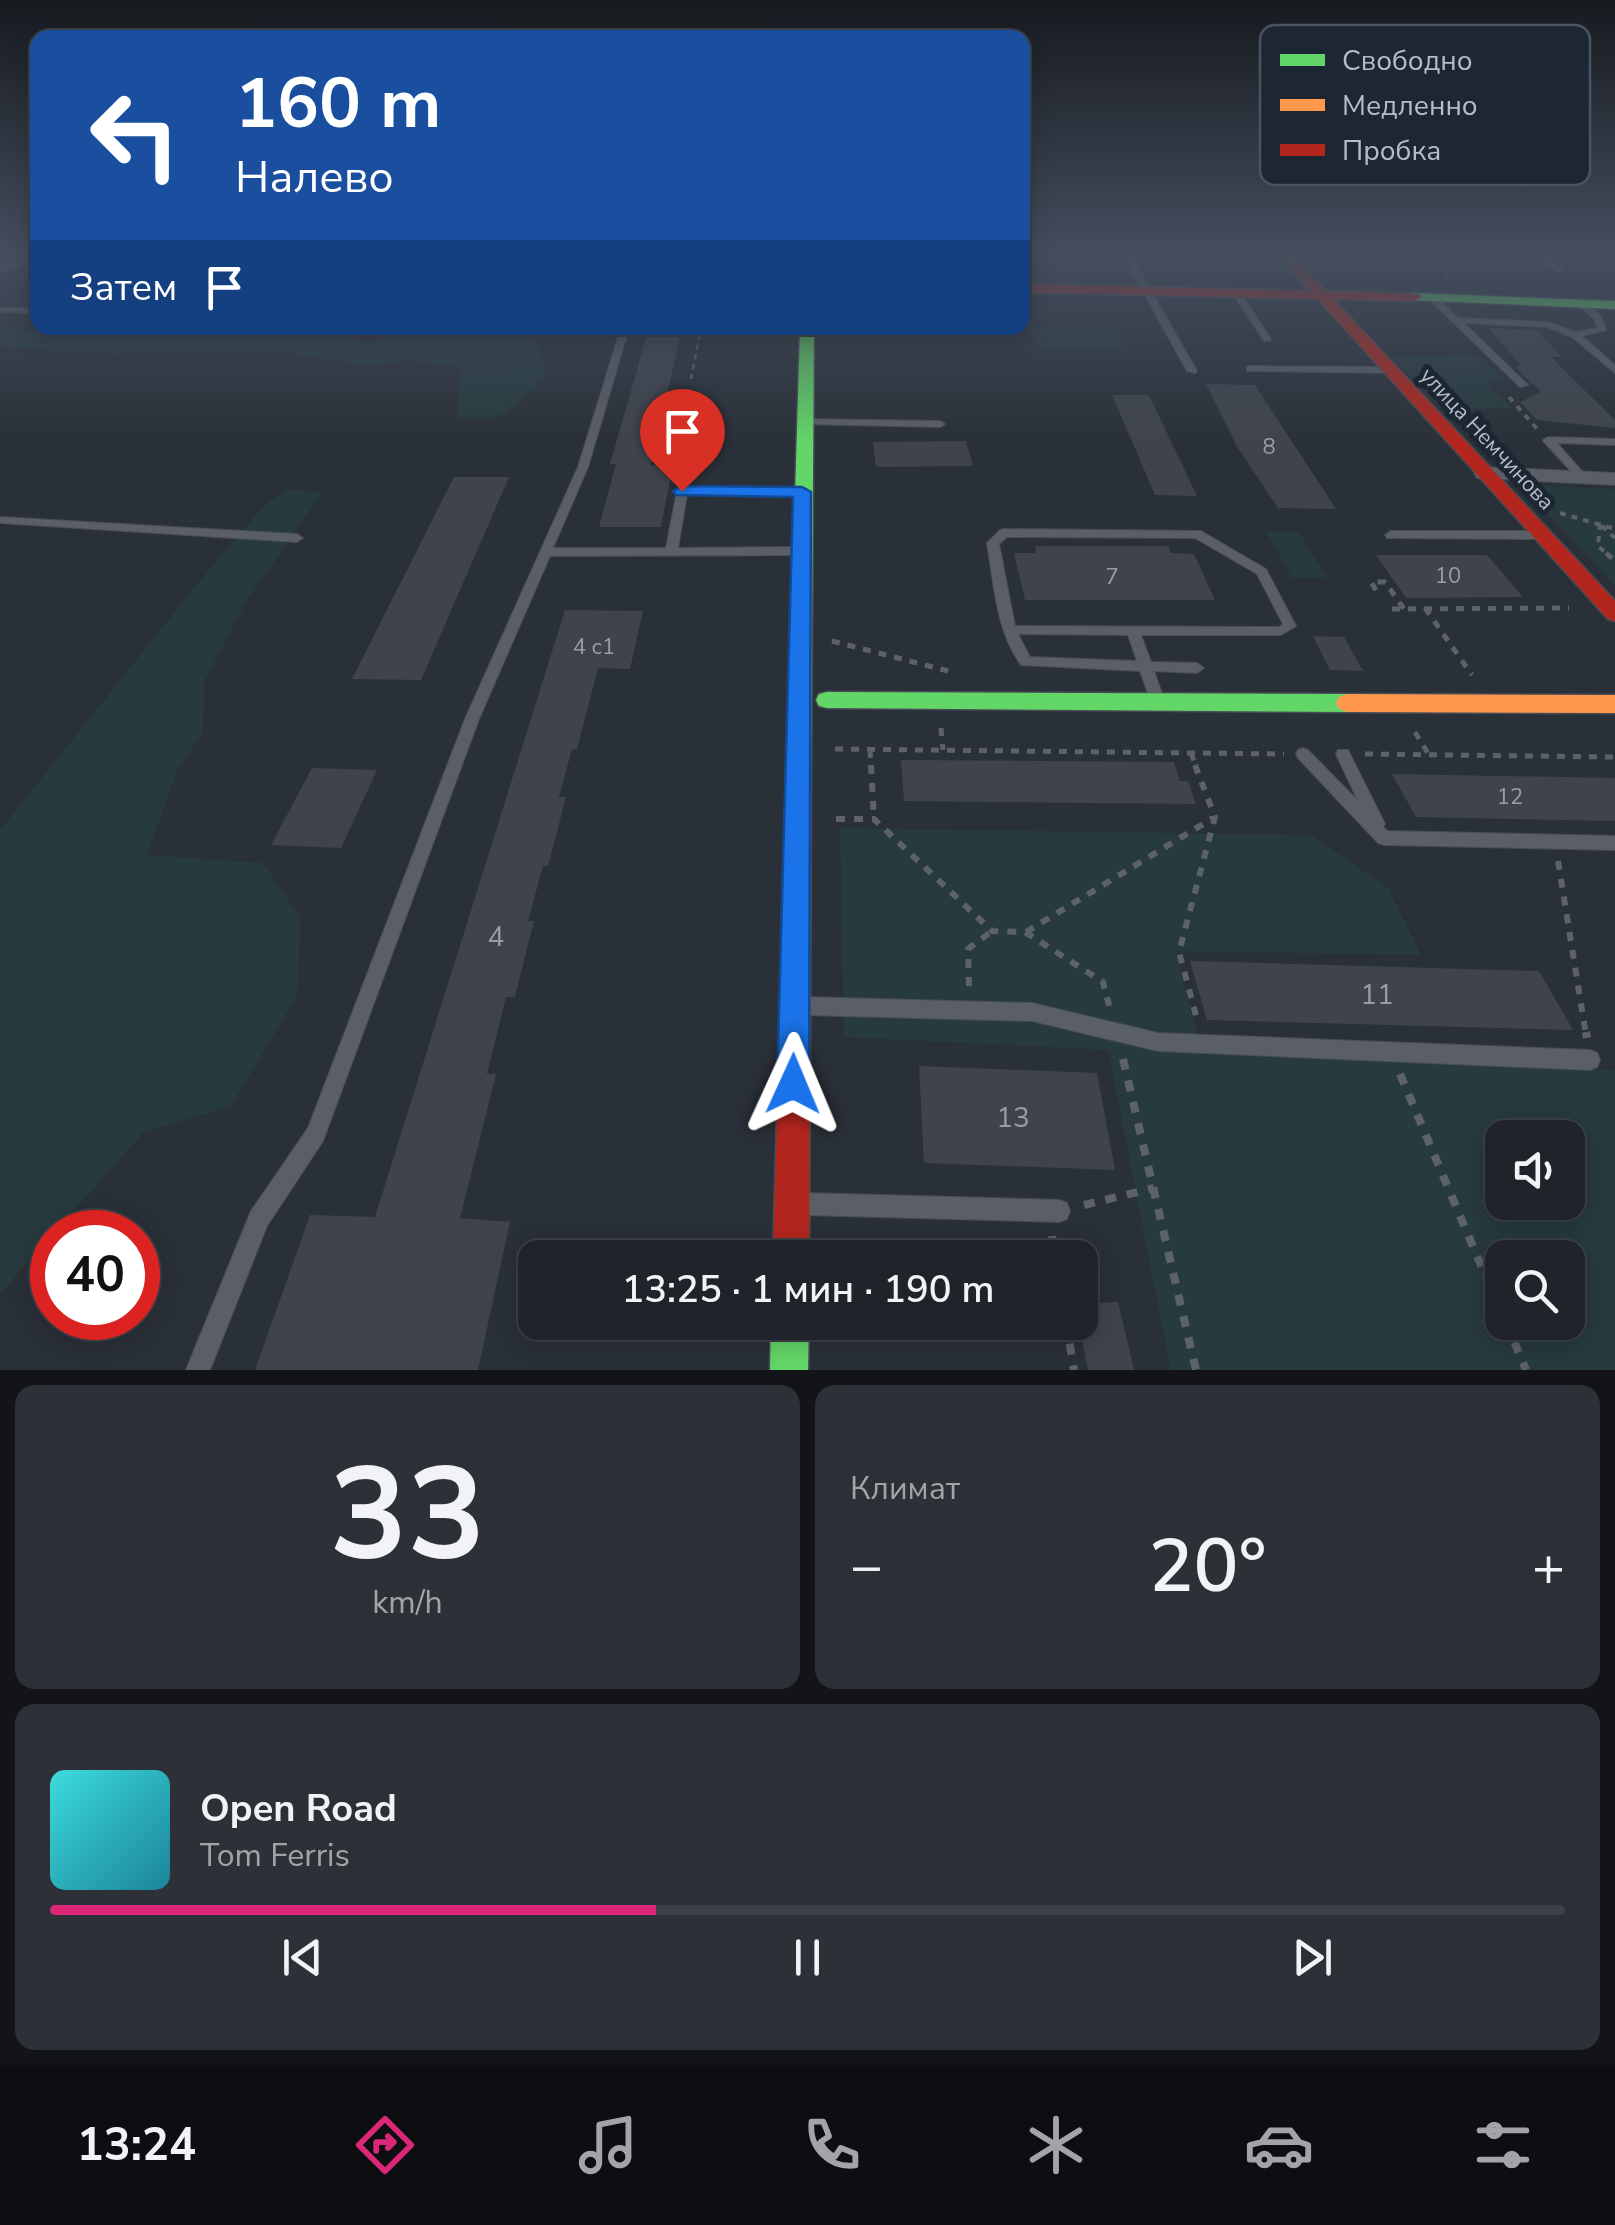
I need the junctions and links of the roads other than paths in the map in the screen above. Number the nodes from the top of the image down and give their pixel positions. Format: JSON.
{"nodes":[{"id":1,"x":1160,"y":316,"type":"edge"},
{"id":2,"x":1251,"y":316,"type":"edge"},
{"id":3,"x":1339,"y":316,"type":"edge"},
{"id":4,"x":1454,"y":316,"type":"edge"},
{"id":5,"x":1519,"y":316,"type":"edge"},
{"id":6,"x":1595,"y":316,"type":"edge"},
{"id":7,"x":1459,"y":320,"type":"junction"},
{"id":8,"x":1526,"y":321,"type":"junction"},
{"id":9,"x":1575,"y":334,"type":"junction"},
{"id":10,"x":623,"y":335,"type":"edge"},
{"id":11,"x":807,"y":335,"type":"edge"},
{"id":12,"x":1267,"y":340,"type":"dead end"},
{"id":13,"x":1250,"y":370,"type":"dead end"},
{"id":14,"x":1390,"y":370,"type":"junction"},
{"id":15,"x":1615,"y":370,"type":"edge"},
{"id":16,"x":1192,"y":371,"type":"dead end"},
{"id":17,"x":1523,"y":385,"type":"road end"},
{"id":18,"x":804,"y":422,"type":"junction"},
{"id":19,"x":940,"y":424,"type":"dead end"},
{"id":20,"x":1615,"y":442,"type":"edge"},
{"id":21,"x":1485,"y":474,"type":"junction"},
{"id":22,"x":1583,"y":478,"type":"junction"},
{"id":23,"x":1615,"y":479,"type":"edge"},
{"id":24,"x":802,"y":492,"type":"junction"},
{"id":25,"x":0,"y":520,"type":"edge"},
{"id":26,"x":1544,"y":523,"type":"junction"},
{"id":27,"x":1390,"y":535,"type":"dead end"},
{"id":28,"x":298,"y":538,"type":"dead end"},
{"id":29,"x":545,"y":552,"type":"junction"},
{"id":30,"x":670,"y":552,"type":"junction"},
{"id":31,"x":800,"y":552,"type":"junction"},
{"id":32,"x":1615,"y":614,"type":"edge"},
{"id":33,"x":1012,"y":630,"type":"junction"},
{"id":34,"x":1134,"y":630,"type":"junction"},
{"id":35,"x":1146,"y":667,"type":"junction"},
{"id":36,"x":1197,"y":668,"type":"dead end"},
{"id":37,"x":798,"y":700,"type":"junction"},
{"id":38,"x":827,"y":700,"type":"joint"},
{"id":39,"x":1158,"y":702,"type":"junction"},
{"id":40,"x":1615,"y":704,"type":"edge"},
{"id":41,"x":1303,"y":754,"type":"road end"},
{"id":42,"x":1343,"y":754,"type":"road end"},
{"id":43,"x":1384,"y":838,"type":"junction"},
{"id":44,"x":1615,"y":844,"type":"edge"},
{"id":45,"x":794,"y":1005,"type":"junction"},
{"id":46,"x":1590,"y":1060,"type":"road end"},
{"id":47,"x":791,"y":1203,"type":"junction"},
{"id":48,"x":1059,"y":1212,"type":"road end"},
{"id":49,"x":790,"y":1240,"type":"edge"},
{"id":50,"x":790,"y":1340,"type":"edge"},
{"id":51,"x":198,"y":1370,"type":"edge"},
{"id":52,"x":789,"y":1370,"type":"edge"}],
"edges":[{"from":1,"to":16,"type":"lane"},
{"from":2,"to":12,"type":"lane"},
{"from":3,"to":14,"type":"street","name":"улица Немчинова"},
{"from":4,"to":7,"type":"lane"},
{"from":5,"to":8,"type":"lane"},
{"from":6,"to":9,"type":"lane"},
{"from":7,"to":8,"type":"lane"},
{"from":7,"to":17,"type":"lane"},
{"from":8,"to":9,"type":"lane"},
{"from":9,"to":15,"type":"lane"},
{"from":10,"to":29,"type":"lane"},
{"from":11,"to":18,"type":"street"},
{"from":13,"to":14,"type":"lane"},
{"from":14,"to":21,"type":"street","name":"улица Немчинова"},
{"from":18,"to":19,"type":"lane"},
{"from":18,"to":24,"type":"street"},
{"from":20,"to":22,"type":"lane"},
{"from":21,"to":22,"type":"street"},
{"from":21,"to":26,"type":"street","name":"улица Немчинова"},
{"from":22,"to":23,"type":"street"},
{"from":24,"to":30,"type":"lane"},
{"from":24,"to":31,"type":"street"},
{"from":25,"to":28,"type":"lane"},
{"from":26,"to":27,"type":"lane"},
{"from":26,"to":32,"type":"street","name":"улица Немчинова"},
{"from":29,"to":30,"type":"lane"},
{"from":29,"to":51,"type":"lane"},
{"from":30,"to":31,"type":"lane"},
{"from":31,"to":37,"type":"street"},
{"from":33,"to":34,"type":"lane"},
{"from":33,"to":34,"type":"lane"},
{"from":33,"to":35,"type":"lane"},
{"from":34,"to":35,"type":"lane"},
{"from":35,"to":36,"type":"lane"},
{"from":35,"to":39,"type":"lane"},
{"from":37,"to":38,"type":"lane"},
{"from":37,"to":45,"type":"street"},
{"from":38,"to":39,"type":"street"},
{"from":39,"to":40,"type":"street"},
{"from":41,"to":43,"type":"lane"},
{"from":42,"to":43,"type":"lane"},
{"from":43,"to":44,"type":"lane"},
{"from":45,"to":46,"type":"lane"},
{"from":45,"to":47,"type":"street"},
{"from":47,"to":48,"type":"lane"},
{"from":47,"to":49,"type":"street"},
{"from":50,"to":52,"type":"street"}]}
